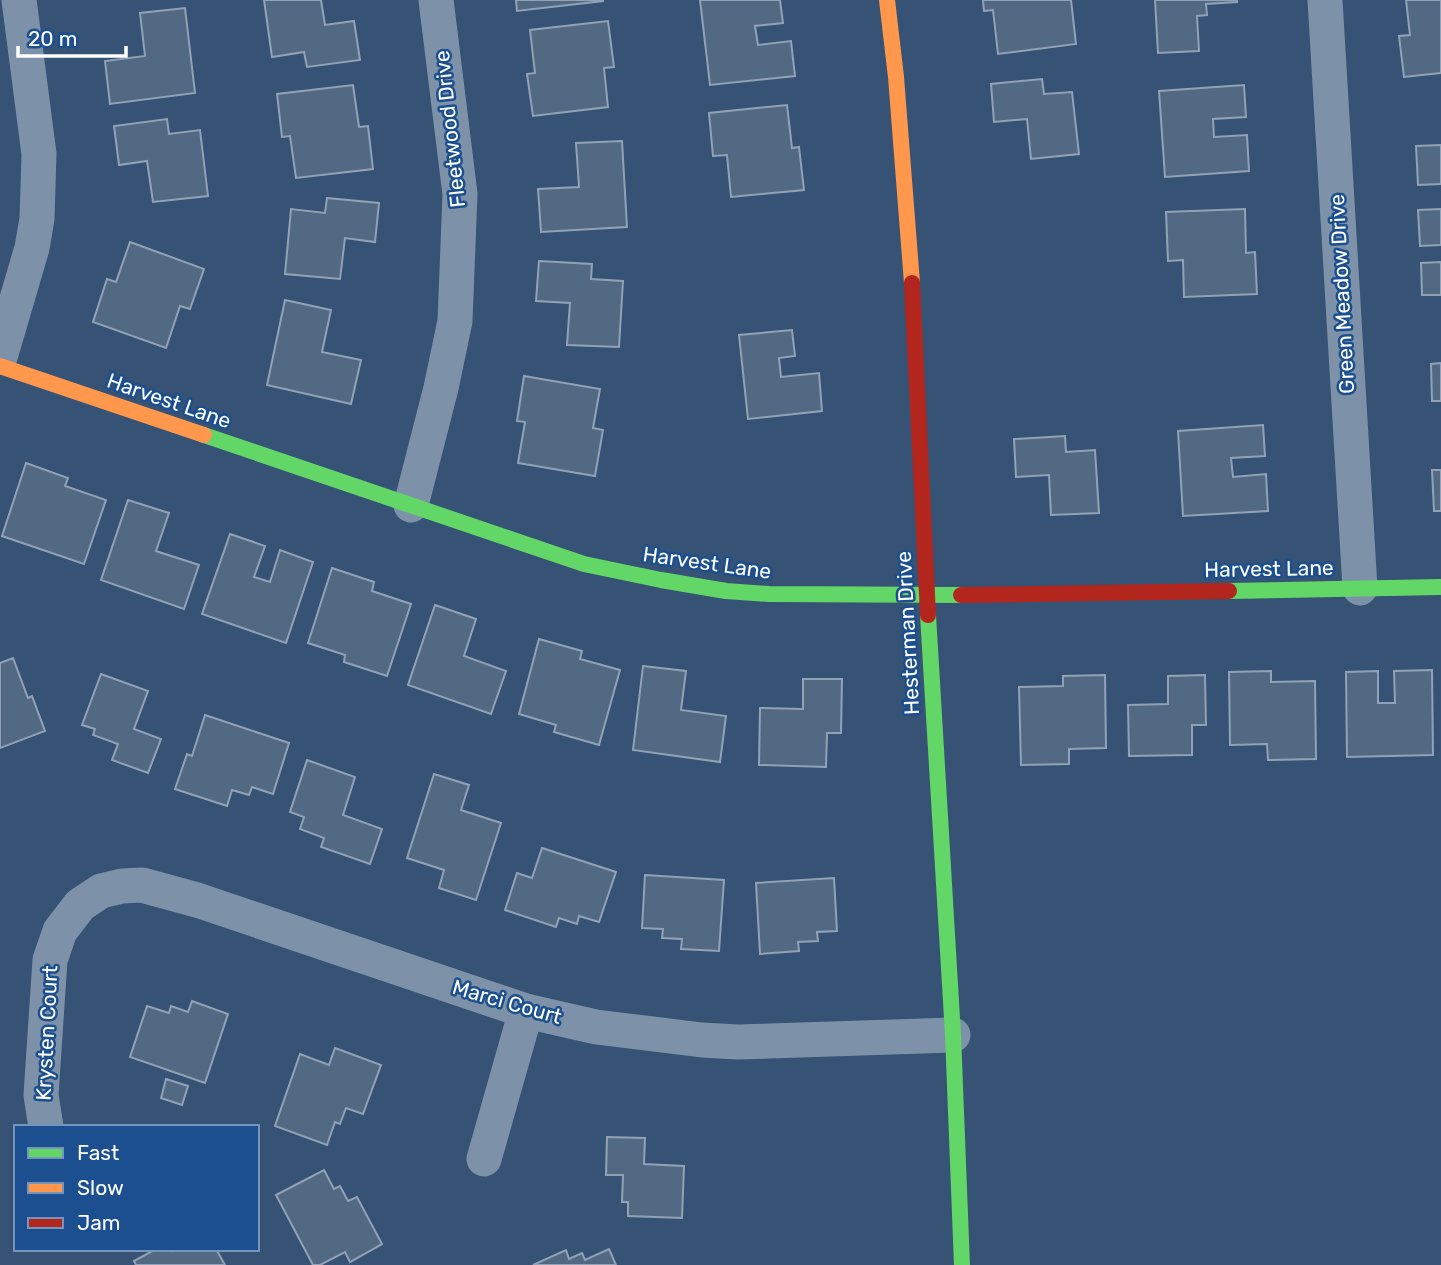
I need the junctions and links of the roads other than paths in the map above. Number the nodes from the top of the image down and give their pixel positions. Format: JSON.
{"nodes":[{"id":1,"x":19,"y":0,"type":"edge"},
{"id":2,"x":436,"y":0,"type":"edge"},
{"id":3,"x":887,"y":0,"type":"edge"},
{"id":4,"x":1325,"y":0,"type":"edge"},
{"id":5,"x":0,"y":356,"type":"edge"},
{"id":6,"x":0,"y":366,"type":"edge"},
{"id":7,"x":411,"y":505,"type":"junction"},
{"id":8,"x":1441,"y":587,"type":"edge"},
{"id":9,"x":1360,"y":588,"type":"junction"},
{"id":10,"x":927,"y":594,"type":"junction"},
{"id":11,"x":80,"y":905,"type":"joint"},
{"id":12,"x":526,"y":1012,"type":"junction"},
{"id":13,"x":953,"y":1035,"type":"junction"},
{"id":14,"x":46,"y":1125,"type":"edge"},
{"id":15,"x":484,"y":1159,"type":"dead end"},
{"id":16,"x":962,"y":1265,"type":"edge"}],
"edges":[{"from":1,"to":5,"type":"street"},
{"from":2,"to":7,"type":"street","name":"Fleetwood Drive"},
{"from":3,"to":10,"type":"street","name":"Hesterman Drive"},
{"from":4,"to":9,"type":"street","name":"Green Meadow Drive"},
{"from":6,"to":7,"type":"street","name":"Harvest Lane"},
{"from":7,"to":10,"type":"street","name":"Harvest Lane"},
{"from":8,"to":9,"type":"street","name":"Harvest Lane"},
{"from":9,"to":10,"type":"street","name":"Harvest Lane"},
{"from":10,"to":13,"type":"street","name":"Hesterman Drive"},
{"from":11,"to":12,"type":"street","name":"Marci Court"},
{"from":11,"to":14,"type":"street","name":"Krysten Court"},
{"from":12,"to":13,"type":"street","name":"Marci Court"},
{"from":12,"to":15,"type":"street"},
{"from":13,"to":16,"type":"street","name":"Hesterman Drive"}]}
